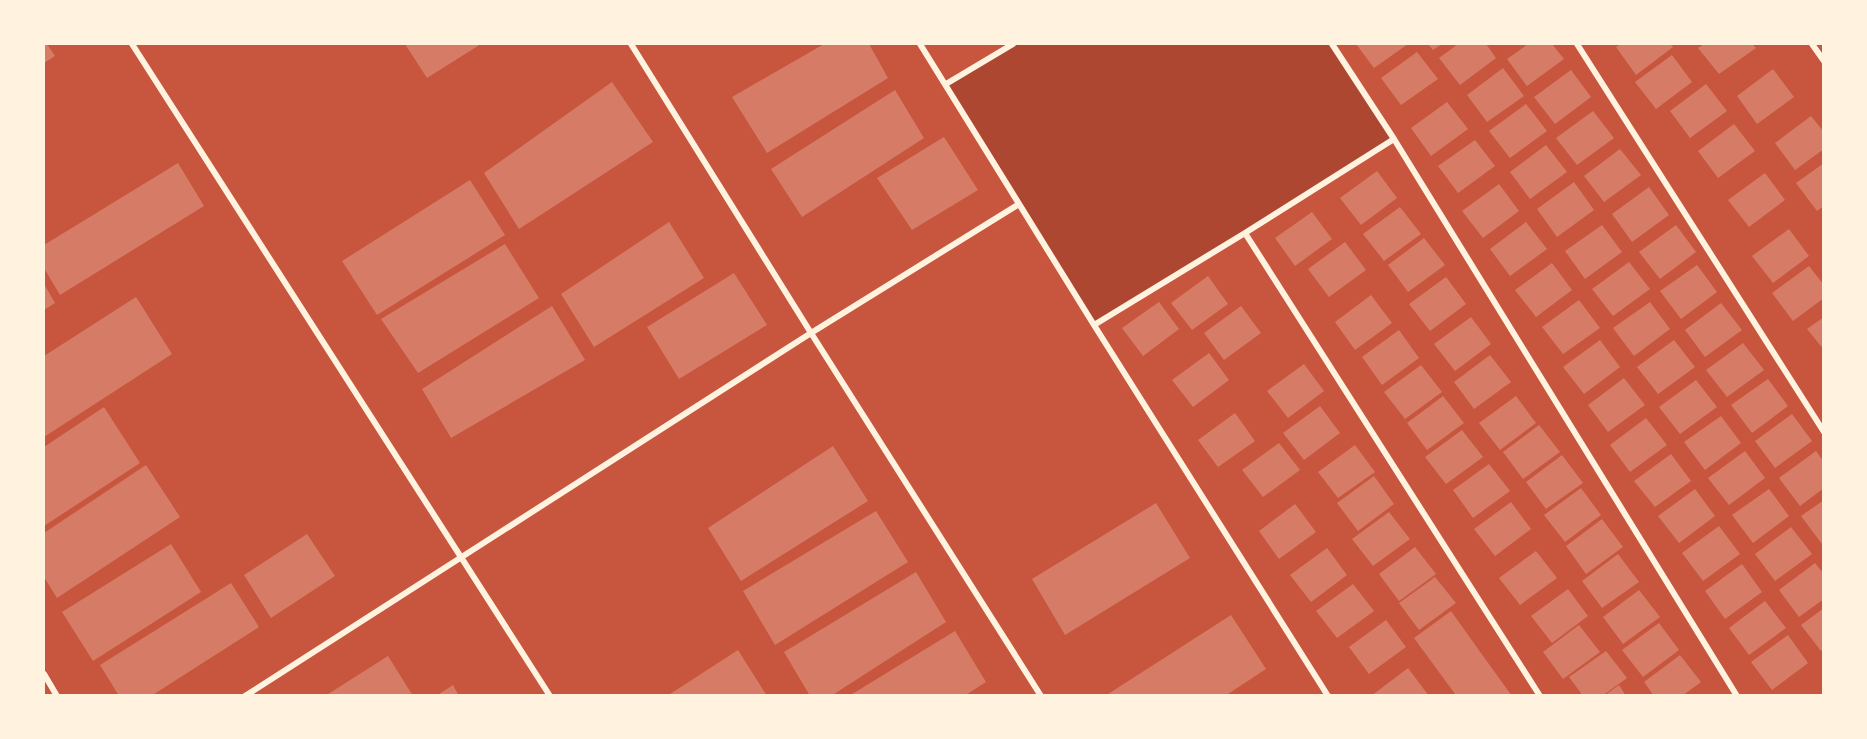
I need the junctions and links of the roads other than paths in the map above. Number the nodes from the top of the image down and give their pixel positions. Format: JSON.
{"nodes":[{"id":1,"x":132,"y":44,"type":"edge"},
{"id":2,"x":631,"y":44,"type":"edge"},
{"id":3,"x":920,"y":44,"type":"edge"},
{"id":4,"x":1012,"y":44,"type":"edge"},
{"id":5,"x":1332,"y":44,"type":"edge"},
{"id":6,"x":1576,"y":44,"type":"edge"},
{"id":7,"x":1812,"y":44,"type":"edge"},
{"id":8,"x":1824,"y":61,"type":"edge"},
{"id":9,"x":946,"y":84,"type":"junction"},
{"id":10,"x":1394,"y":139,"type":"junction"},
{"id":11,"x":1019,"y":204,"type":"junction"},
{"id":12,"x":1245,"y":233,"type":"junction"},
{"id":13,"x":1094,"y":325,"type":"junction"},
{"id":14,"x":811,"y":333,"type":"junction"},
{"id":15,"x":1824,"y":432,"type":"edge"},
{"id":16,"x":462,"y":557,"type":"junction"},
{"id":17,"x":44,"y":674,"type":"edge"},
{"id":18,"x":57,"y":696,"type":"edge"},
{"id":19,"x":245,"y":696,"type":"edge"},
{"id":20,"x":550,"y":696,"type":"edge"},
{"id":21,"x":1041,"y":696,"type":"edge"},
{"id":22,"x":1328,"y":696,"type":"edge"},
{"id":23,"x":1540,"y":696,"type":"edge"},
{"id":24,"x":1737,"y":696,"type":"edge"}],
"edges":[{"from":1,"to":16,"type":"street"},
{"from":2,"to":14,"type":"street"},
{"from":3,"to":9,"type":"street"},
{"from":4,"to":9,"type":"street"},
{"from":5,"to":10,"type":"street"},
{"from":6,"to":15,"type":"street"},
{"from":7,"to":8,"type":"street"},
{"from":9,"to":11,"type":"street"},
{"from":10,"to":12,"type":"street"},
{"from":10,"to":24,"type":"street"},
{"from":11,"to":13,"type":"street"},
{"from":11,"to":14,"type":"street"},
{"from":12,"to":13,"type":"street"},
{"from":12,"to":23,"type":"street"},
{"from":13,"to":22,"type":"street"},
{"from":14,"to":16,"type":"street"},
{"from":14,"to":21,"type":"street"},
{"from":16,"to":19,"type":"street"},
{"from":16,"to":20,"type":"street"},
{"from":17,"to":18,"type":"street"}]}
